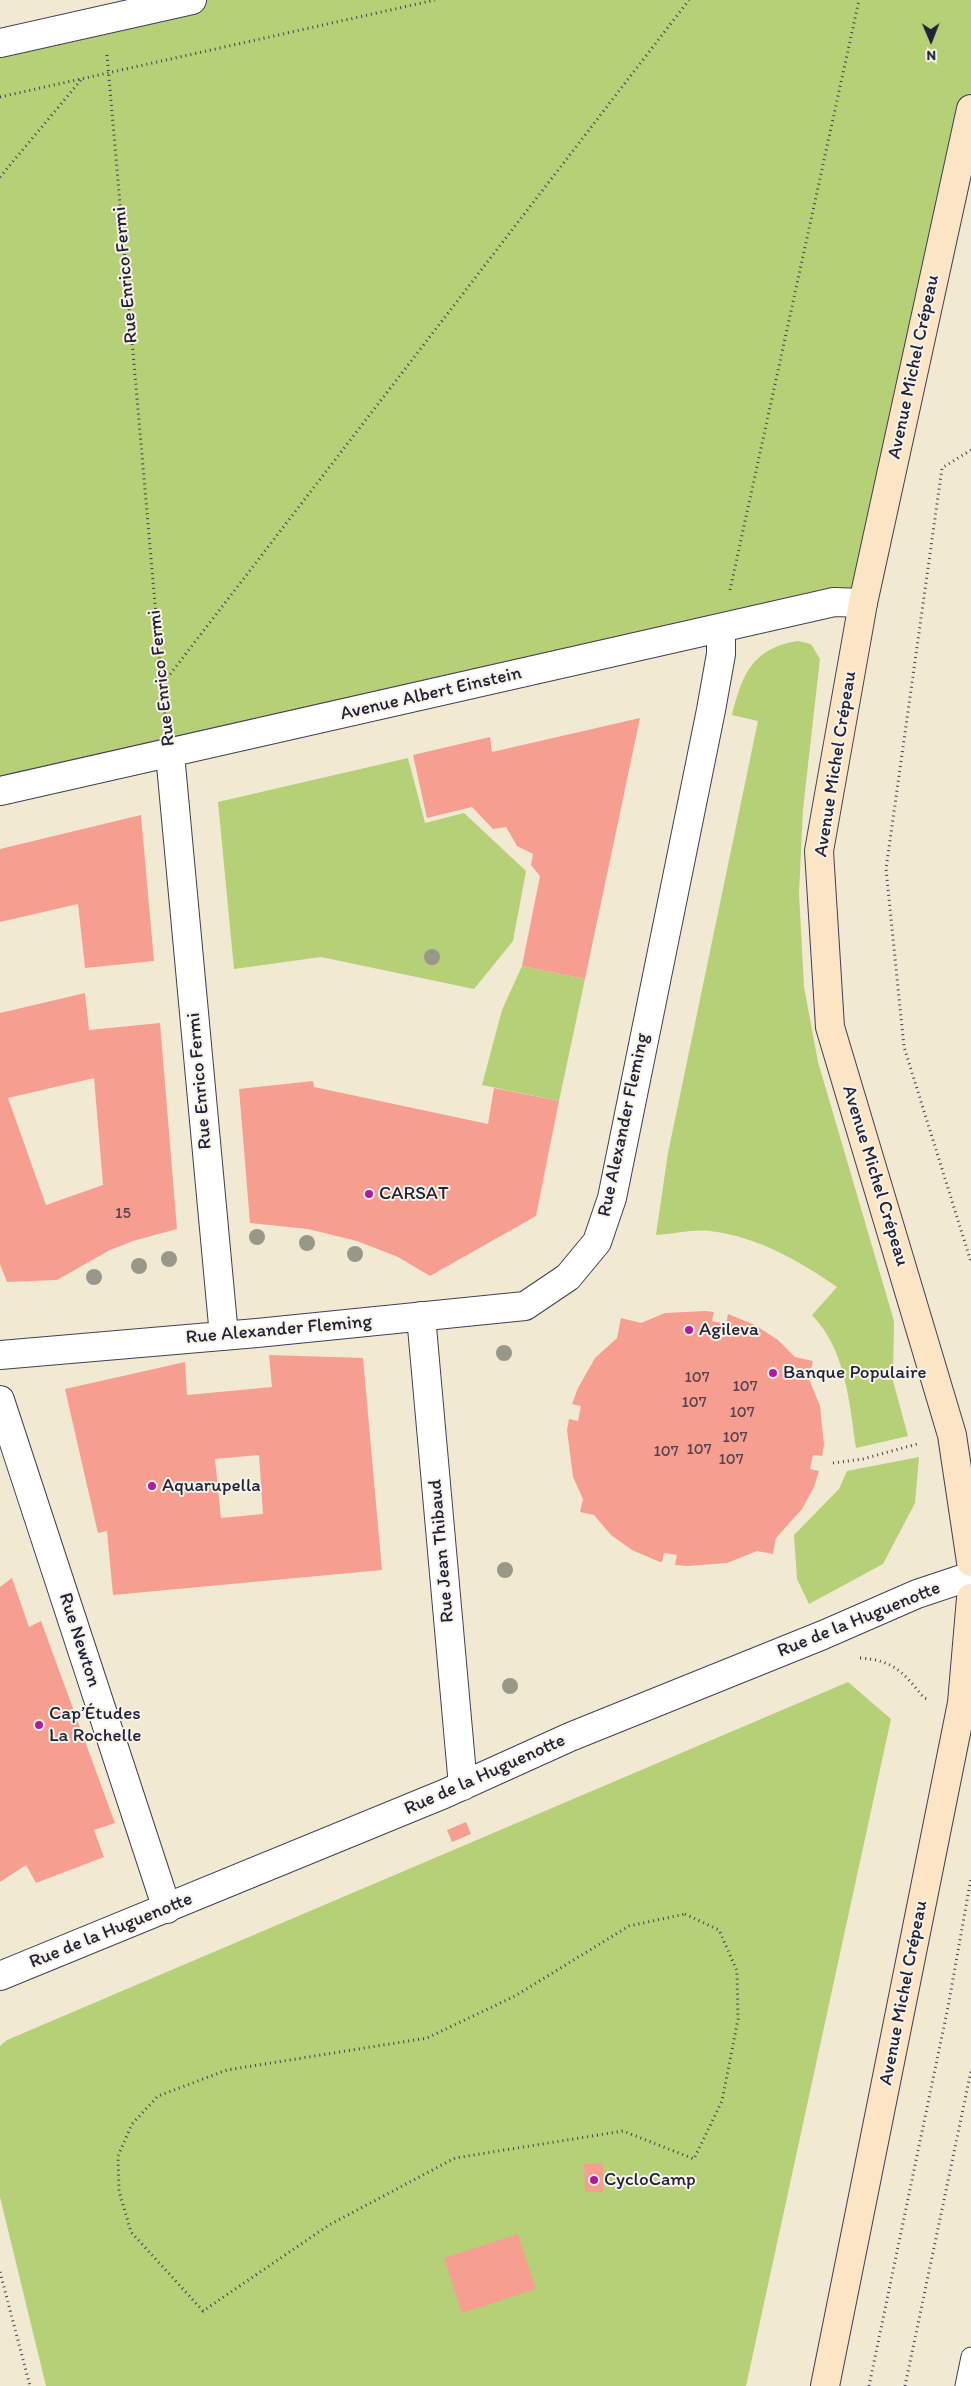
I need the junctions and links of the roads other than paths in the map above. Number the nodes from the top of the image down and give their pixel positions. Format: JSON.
{"nodes":[{"id":1,"x":192,"y":0,"type":"edge"},
{"id":2,"x":0,"y":43,"type":"edge"},
{"id":3,"x":971,"y":109,"type":"edge"},
{"id":4,"x":863,"y":603,"type":"junction"},
{"id":5,"x":721,"y":629,"type":"junction"},
{"id":6,"x":170,"y":754,"type":"junction"},
{"id":7,"x":0,"y":791,"type":"edge"},
{"id":8,"x":421,"y":1316,"type":"junction"},
{"id":9,"x":224,"y":1336,"type":"junction"},
{"id":10,"x":0,"y":1355,"type":"edge"},
{"id":11,"x":0,"y":1400,"type":"edge"},
{"id":12,"x":971,"y":1562,"type":"edge"},
{"id":13,"x":971,"y":1576,"type":"edge"},
{"id":14,"x":971,"y":1598,"type":"edge"},
{"id":15,"x":463,"y":1786,"type":"junction"},
{"id":16,"x":167,"y":1909,"type":"junction"},
{"id":17,"x":0,"y":1976,"type":"edge"},
{"id":18,"x":971,"y":2357,"type":"edge"},
{"id":19,"x":825,"y":2386,"type":"edge"},
{"id":20,"x":965,"y":2386,"type":"edge"}],
"edges":[{"from":1,"to":2,"type":"street"},
{"from":3,"to":4,"type":"street","name":"Avenue Michel Crépeau"},
{"from":4,"to":5,"type":"street","name":"Avenue Albert Einstein"},
{"from":4,"to":12,"type":"street","name":"Avenue Michel Crépeau"},
{"from":5,"to":6,"type":"street","name":"Avenue Albert Einstein"},
{"from":5,"to":8,"type":"street","name":"Rue Alexander Fleming"},
{"from":6,"to":7,"type":"street","name":"Avenue Albert Einstein"},
{"from":6,"to":9,"type":"street","name":"Rue Enrico Fermi"},
{"from":8,"to":9,"type":"street","name":"Rue Alexander Fleming"},
{"from":8,"to":15,"type":"street","name":"Rue Jean Thibaud"},
{"from":9,"to":10,"type":"street","name":"Rue Alexander Fleming"},
{"from":11,"to":16,"type":"street","name":"Rue Newton"},
{"from":13,"to":15,"type":"street","name":"Rue de la Huguenotte"},
{"from":14,"to":19,"type":"street","name":"Avenue Michel Crépeau"},
{"from":15,"to":16,"type":"street","name":"Rue de la Huguenotte"},
{"from":16,"to":17,"type":"street","name":"Rue de la Huguenotte"},
{"from":18,"to":20,"type":"lane"}]}
